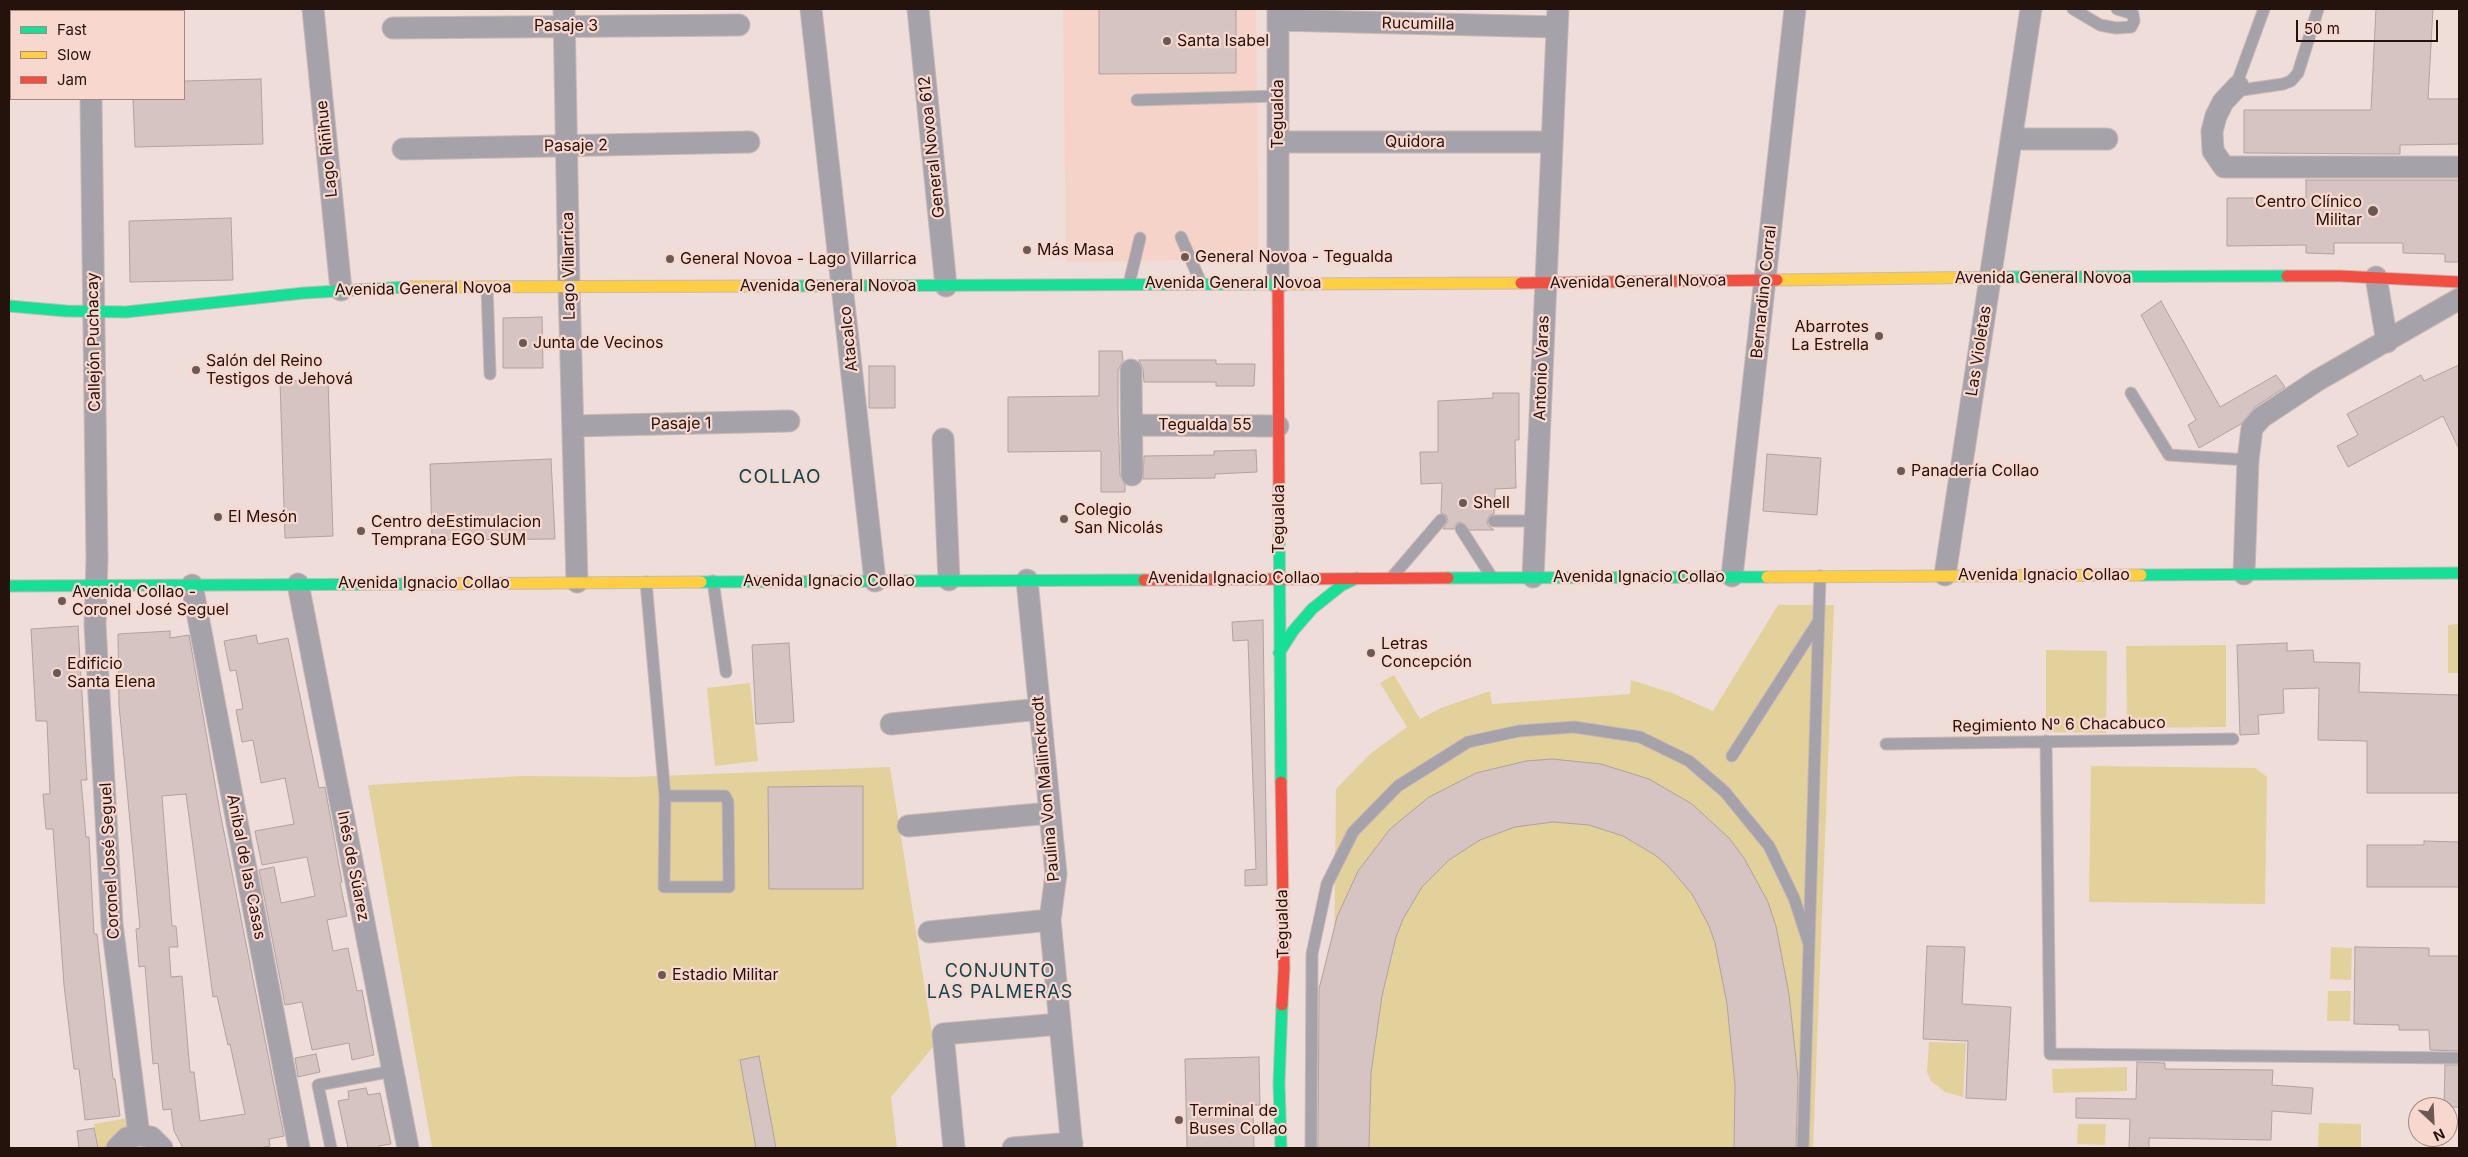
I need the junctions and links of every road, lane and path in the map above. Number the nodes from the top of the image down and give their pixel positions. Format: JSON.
{"nodes":[{"id":1,"x":313,"y":9,"type":"edge"},
{"id":2,"x":810,"y":9,"type":"edge"},
{"id":3,"x":918,"y":9,"type":"edge"},
{"id":4,"x":1795,"y":9,"type":"edge"},
{"id":5,"x":2030,"y":9,"type":"edge"},
{"id":6,"x":2073,"y":9,"type":"edge"},
{"id":7,"x":2116,"y":9,"type":"edge"},
{"id":8,"x":2264,"y":9,"type":"edge"},
{"id":9,"x":2318,"y":9,"type":"edge"},
{"id":10,"x":1278,"y":14,"type":"edge"},
{"id":11,"x":564,"y":18,"type":"edge"},
{"id":12,"x":1558,"y":18,"type":"edge"},
{"id":13,"x":739,"y":25,"type":"dead end"},
{"id":14,"x":393,"y":28,"type":"dead end"},
{"id":15,"x":2238,"y":86,"type":"junction"},
{"id":16,"x":1278,"y":96,"type":"junction"},
{"id":17,"x":91,"y":100,"type":"edge"},
{"id":18,"x":1137,"y":100,"type":"dead end"},
{"id":19,"x":2011,"y":139,"type":"junction"},
{"id":20,"x":2107,"y":140,"type":"dead end"},
{"id":21,"x":749,"y":142,"type":"dead end"},
{"id":22,"x":1278,"y":142,"type":"junction"},
{"id":23,"x":1552,"y":142,"type":"junction"},
{"id":24,"x":567,"y":146,"type":"junction"},
{"id":25,"x":403,"y":149,"type":"dead end"},
{"id":26,"x":2459,"y":167,"type":"edge"},
{"id":27,"x":1181,"y":237,"type":"dead end"},
{"id":28,"x":1140,"y":238,"type":"dead end"},
{"id":29,"x":1990,"y":277,"type":"junction"},
{"id":30,"x":2376,"y":277,"type":"junction"},
{"id":31,"x":1765,"y":280,"type":"junction"},
{"id":32,"x":2459,"y":282,"type":"edge"},
{"id":33,"x":1201,"y":283,"type":"junction"},
{"id":34,"x":1278,"y":283,"type":"junction"},
{"id":35,"x":1129,"y":284,"type":"junction"},
{"id":36,"x":1545,"y":284,"type":"junction"},
{"id":37,"x":843,"y":286,"type":"junction"},
{"id":38,"x":946,"y":286,"type":"junction"},
{"id":39,"x":487,"y":287,"type":"junction"},
{"id":40,"x":569,"y":287,"type":"junction"},
{"id":41,"x":340,"y":290,"type":"junction"},
{"id":42,"x":2459,"y":299,"type":"edge"},
{"id":43,"x":9,"y":306,"type":"edge"},
{"id":44,"x":94,"y":312,"type":"junction"},
{"id":45,"x":2387,"y":342,"type":"junction"},
{"id":46,"x":1131,"y":370,"type":"dead end"},
{"id":47,"x":490,"y":374,"type":"dead end"},
{"id":48,"x":2131,"y":393,"type":"dead end"},
{"id":49,"x":789,"y":422,"type":"dead end"},
{"id":50,"x":1132,"y":425,"type":"junction"},
{"id":51,"x":573,"y":426,"type":"junction"},
{"id":52,"x":1278,"y":426,"type":"junction"},
{"id":53,"x":942,"y":439,"type":"dead end"},
{"id":54,"x":2248,"y":460,"type":"junction"},
{"id":55,"x":1132,"y":475,"type":"dead end"},
{"id":56,"x":1441,"y":520,"type":"dead end"},
{"id":57,"x":1494,"y":521,"type":"dead end"},
{"id":58,"x":1535,"y":521,"type":"junction"},
{"id":59,"x":1461,"y":529,"type":"dead end"},
{"id":60,"x":2459,"y":573,"type":"edge"},
{"id":61,"x":2244,"y":574,"type":"junction"},
{"id":62,"x":1945,"y":575,"type":"junction"},
{"id":63,"x":1732,"y":576,"type":"junction"},
{"id":64,"x":1820,"y":576,"type":"junction"},
{"id":65,"x":1492,"y":577,"type":"junction"},
{"id":66,"x":1532,"y":577,"type":"junction"},
{"id":67,"x":1279,"y":578,"type":"junction"},
{"id":68,"x":1357,"y":578,"type":"junction"},
{"id":69,"x":1392,"y":578,"type":"junction"},
{"id":70,"x":949,"y":580,"type":"junction"},
{"id":71,"x":1027,"y":580,"type":"junction"},
{"id":72,"x":713,"y":581,"type":"junction"},
{"id":73,"x":875,"y":581,"type":"junction"},
{"id":74,"x":577,"y":582,"type":"junction"},
{"id":75,"x":646,"y":582,"type":"junction"},
{"id":76,"x":298,"y":584,"type":"junction"},
{"id":77,"x":192,"y":585,"type":"junction"},
{"id":78,"x":9,"y":586,"type":"edge"},
{"id":79,"x":96,"y":586,"type":"junction"},
{"id":80,"x":1819,"y":620,"type":"junction"},
{"id":81,"x":1279,"y":653,"type":"junction"},
{"id":82,"x":726,"y":672,"type":"dead end"},
{"id":83,"x":1040,"y":709,"type":"junction"},
{"id":84,"x":891,"y":724,"type":"dead end"},
{"id":85,"x":2233,"y":739,"type":"dead end"},
{"id":86,"x":2046,"y":742,"type":"junction"},
{"id":87,"x":1886,"y":744,"type":"dead end"},
{"id":88,"x":1732,"y":756,"type":"dead end"},
{"id":89,"x":665,"y":796,"type":"junction"},
{"id":90,"x":1050,"y":813,"type":"junction"},
{"id":91,"x":908,"y":826,"type":"dead end"},
{"id":92,"x":1050,"y":920,"type":"junction"},
{"id":93,"x":928,"y":932,"type":"dead end"},
{"id":94,"x":1809,"y":944,"type":"junction"},
{"id":95,"x":1060,"y":1024,"type":"junction"},
{"id":96,"x":2459,"y":1058,"type":"edge"},
{"id":97,"x":392,"y":1072,"type":"junction"},
{"id":98,"x":139,"y":1135,"type":"junction"},
{"id":99,"x":1072,"y":1145,"type":"edge"},
{"id":100,"x":117,"y":1148,"type":"edge"},
{"id":101,"x":162,"y":1148,"type":"edge"},
{"id":102,"x":299,"y":1148,"type":"edge"},
{"id":103,"x":331,"y":1148,"type":"edge"},
{"id":104,"x":408,"y":1148,"type":"edge"},
{"id":105,"x":954,"y":1148,"type":"edge"},
{"id":106,"x":1013,"y":1148,"type":"edge"},
{"id":107,"x":1281,"y":1148,"type":"edge"},
{"id":108,"x":1311,"y":1148,"type":"edge"},
{"id":109,"x":1803,"y":1148,"type":"edge"}],
"edges":[{"from":1,"to":41,"type":"street","name":"Lago Riñihue"},
{"from":2,"to":37,"type":"street","name":"Atacalco"},
{"from":3,"to":38,"type":"street","name":"General Novoa 612"},
{"from":4,"to":31,"type":"street","name":"Bernardino Corral"},
{"from":5,"to":19,"type":"street","name":"Las Violetas"},
{"from":6,"to":7,"type":"lane"},
{"from":8,"to":15,"type":"lane"},
{"from":9,"to":15,"type":"lane"},
{"from":10,"to":12,"type":"street","name":"Rucumilla"},
{"from":10,"to":16,"type":"street","name":"Tegualda"},
{"from":11,"to":13,"type":"street","name":"Pasaje 3"},
{"from":11,"to":14,"type":"street","name":"Pasaje 3"},
{"from":11,"to":24,"type":"street","name":"Lago Villarrica"},
{"from":12,"to":23,"type":"street","name":"Antonio Varas"},
{"from":15,"to":26,"type":"street"},
{"from":16,"to":18,"type":"lane"},
{"from":16,"to":22,"type":"street","name":"Tegualda"},
{"from":17,"to":44,"type":"street","name":"Callejón Puchacay"},
{"from":19,"to":20,"type":"street"},
{"from":19,"to":29,"type":"street","name":"Las Violetas"},
{"from":21,"to":24,"type":"street","name":"Pasaje 2"},
{"from":22,"to":23,"type":"street","name":"Quidora"},
{"from":22,"to":34,"type":"street","name":"Tegualda"},
{"from":23,"to":36,"type":"street","name":"Antonio Varas"},
{"from":24,"to":25,"type":"street","name":"Pasaje 2"},
{"from":24,"to":40,"type":"street","name":"Lago Villarrica"},
{"from":27,"to":33,"type":"lane"},
{"from":28,"to":35,"type":"lane"},
{"from":29,"to":30,"type":"main road","name":"Avenida General Novoa"},
{"from":29,"to":31,"type":"main road","name":"Avenida General Novoa"},
{"from":29,"to":62,"type":"street","name":"Las Violetas"},
{"from":30,"to":32,"type":"main road","name":"Avenida General Novoa"},
{"from":30,"to":45,"type":"street"},
{"from":31,"to":36,"type":"main road","name":"Avenida General Novoa"},
{"from":31,"to":63,"type":"street","name":"Bernardino Corral"},
{"from":33,"to":34,"type":"main road","name":"Avenida General Novoa"},
{"from":33,"to":35,"type":"main road","name":"Avenida General Novoa"},
{"from":34,"to":36,"type":"main road","name":"Avenida General Novoa"},
{"from":34,"to":52,"type":"main road","name":"Tegualda"},
{"from":35,"to":38,"type":"main road","name":"Avenida General Novoa"},
{"from":36,"to":58,"type":"street","name":"Antonio Varas"},
{"from":37,"to":38,"type":"main road","name":"Avenida General Novoa"},
{"from":37,"to":40,"type":"main road","name":"Avenida General Novoa"},
{"from":37,"to":73,"type":"street","name":"Atacalco"},
{"from":39,"to":40,"type":"main road","name":"Avenida General Novoa"},
{"from":39,"to":41,"type":"main road","name":"Avenida General Novoa"},
{"from":39,"to":47,"type":"lane"},
{"from":40,"to":51,"type":"street","name":"Lago Villarrica"},
{"from":41,"to":44,"type":"main road","name":"Avenida General Novoa"},
{"from":42,"to":45,"type":"street"},
{"from":43,"to":44,"type":"main road","name":"Avenida General Novoa"},
{"from":44,"to":79,"type":"street","name":"Callejón Puchacay"},
{"from":45,"to":54,"type":"street"},
{"from":46,"to":50,"type":"street"},
{"from":48,"to":54,"type":"lane"},
{"from":49,"to":51,"type":"street","name":"Pasaje 1"},
{"from":50,"to":52,"type":"street","name":"Tegualda 55"},
{"from":50,"to":55,"type":"street"},
{"from":51,"to":74,"type":"street","name":"Lago Villarrica"},
{"from":52,"to":67,"type":"main road","name":"Tegualda"},
{"from":53,"to":70,"type":"street"},
{"from":54,"to":61,"type":"street"},
{"from":56,"to":69,"type":"lane"},
{"from":57,"to":58,"type":"lane"},
{"from":58,"to":66,"type":"street","name":"Antonio Varas"},
{"from":59,"to":65,"type":"lane"},
{"from":60,"to":61,"type":"main road","name":"Avenida Ignacio Collao"},
{"from":61,"to":62,"type":"main road","name":"Avenida Ignacio Collao"},
{"from":62,"to":64,"type":"main road","name":"Avenida Ignacio Collao"},
{"from":63,"to":64,"type":"main road","name":"Avenida Ignacio Collao"},
{"from":63,"to":66,"type":"main road","name":"Avenida Ignacio Collao"},
{"from":64,"to":80,"type":"lane"},
{"from":65,"to":66,"type":"main road","name":"Avenida Ignacio Collao"},
{"from":65,"to":69,"type":"main road","name":"Avenida Ignacio Collao"},
{"from":67,"to":68,"type":"main road","name":"Avenida Ignacio Collao"},
{"from":67,"to":71,"type":"main road","name":"Avenida Ignacio Collao"},
{"from":67,"to":81,"type":"main road","name":"Tegualda"},
{"from":68,"to":69,"type":"main road","name":"Avenida Ignacio Collao"},
{"from":68,"to":81,"type":"main road"},
{"from":70,"to":71,"type":"main road","name":"Avenida Ignacio Collao"},
{"from":70,"to":73,"type":"main road","name":"Avenida Ignacio Collao"},
{"from":71,"to":83,"type":"street","name":"Paulina Von Mallinckrodt"},
{"from":72,"to":73,"type":"main road","name":"Avenida Ignacio Collao"},
{"from":72,"to":75,"type":"main road","name":"Avenida Ignacio Collao"},
{"from":72,"to":82,"type":"lane"},
{"from":74,"to":75,"type":"main road","name":"Avenida Ignacio Collao"},
{"from":74,"to":76,"type":"main road","name":"Avenida Ignacio Collao"},
{"from":75,"to":89,"type":"lane"},
{"from":76,"to":77,"type":"main road","name":"Avenida Ignacio Collao"},
{"from":76,"to":97,"type":"street","name":"Inés de Súarez"},
{"from":77,"to":79,"type":"main road","name":"Avenida Ignacio Collao"},
{"from":77,"to":102,"type":"street","name":"Aníbal de las Casas"},
{"from":78,"to":79,"type":"main road","name":"Avenida Ignacio Collao"},
{"from":79,"to":98,"type":"street","name":"Coronel José Seguel"},
{"from":80,"to":88,"type":"lane"},
{"from":80,"to":94,"type":"lane"},
{"from":81,"to":107,"type":"main road","name":"Tegualda"},
{"from":83,"to":84,"type":"street"},
{"from":83,"to":90,"type":"street","name":"Paulina Von Mallinckrodt"},
{"from":85,"to":86,"type":"lane","name":"Regimiento Nº 6 Chacabuco"},
{"from":86,"to":87,"type":"lane","name":"Regimiento Nº 6 Chacabuco"},
{"from":86,"to":96,"type":"lane"},
{"from":89,"to":89,"type":"lane"},
{"from":90,"to":91,"type":"street"},
{"from":90,"to":92,"type":"street","name":"Paulina Von Mallinckrodt"},
{"from":92,"to":93,"type":"street"},
{"from":92,"to":95,"type":"street","name":"Paulina Von Mallinckrodt"},
{"from":94,"to":108,"type":"lane"},
{"from":94,"to":109,"type":"lane"},
{"from":95,"to":99,"type":"street","name":"Paulina Von Mallinckrodt"},
{"from":95,"to":105,"type":"street"},
{"from":97,"to":103,"type":"lane"},
{"from":97,"to":104,"type":"street","name":"Inés de Súarez"},
{"from":98,"to":100,"type":"street"},
{"from":98,"to":101,"type":"street"},
{"from":99,"to":106,"type":"street"}]}
